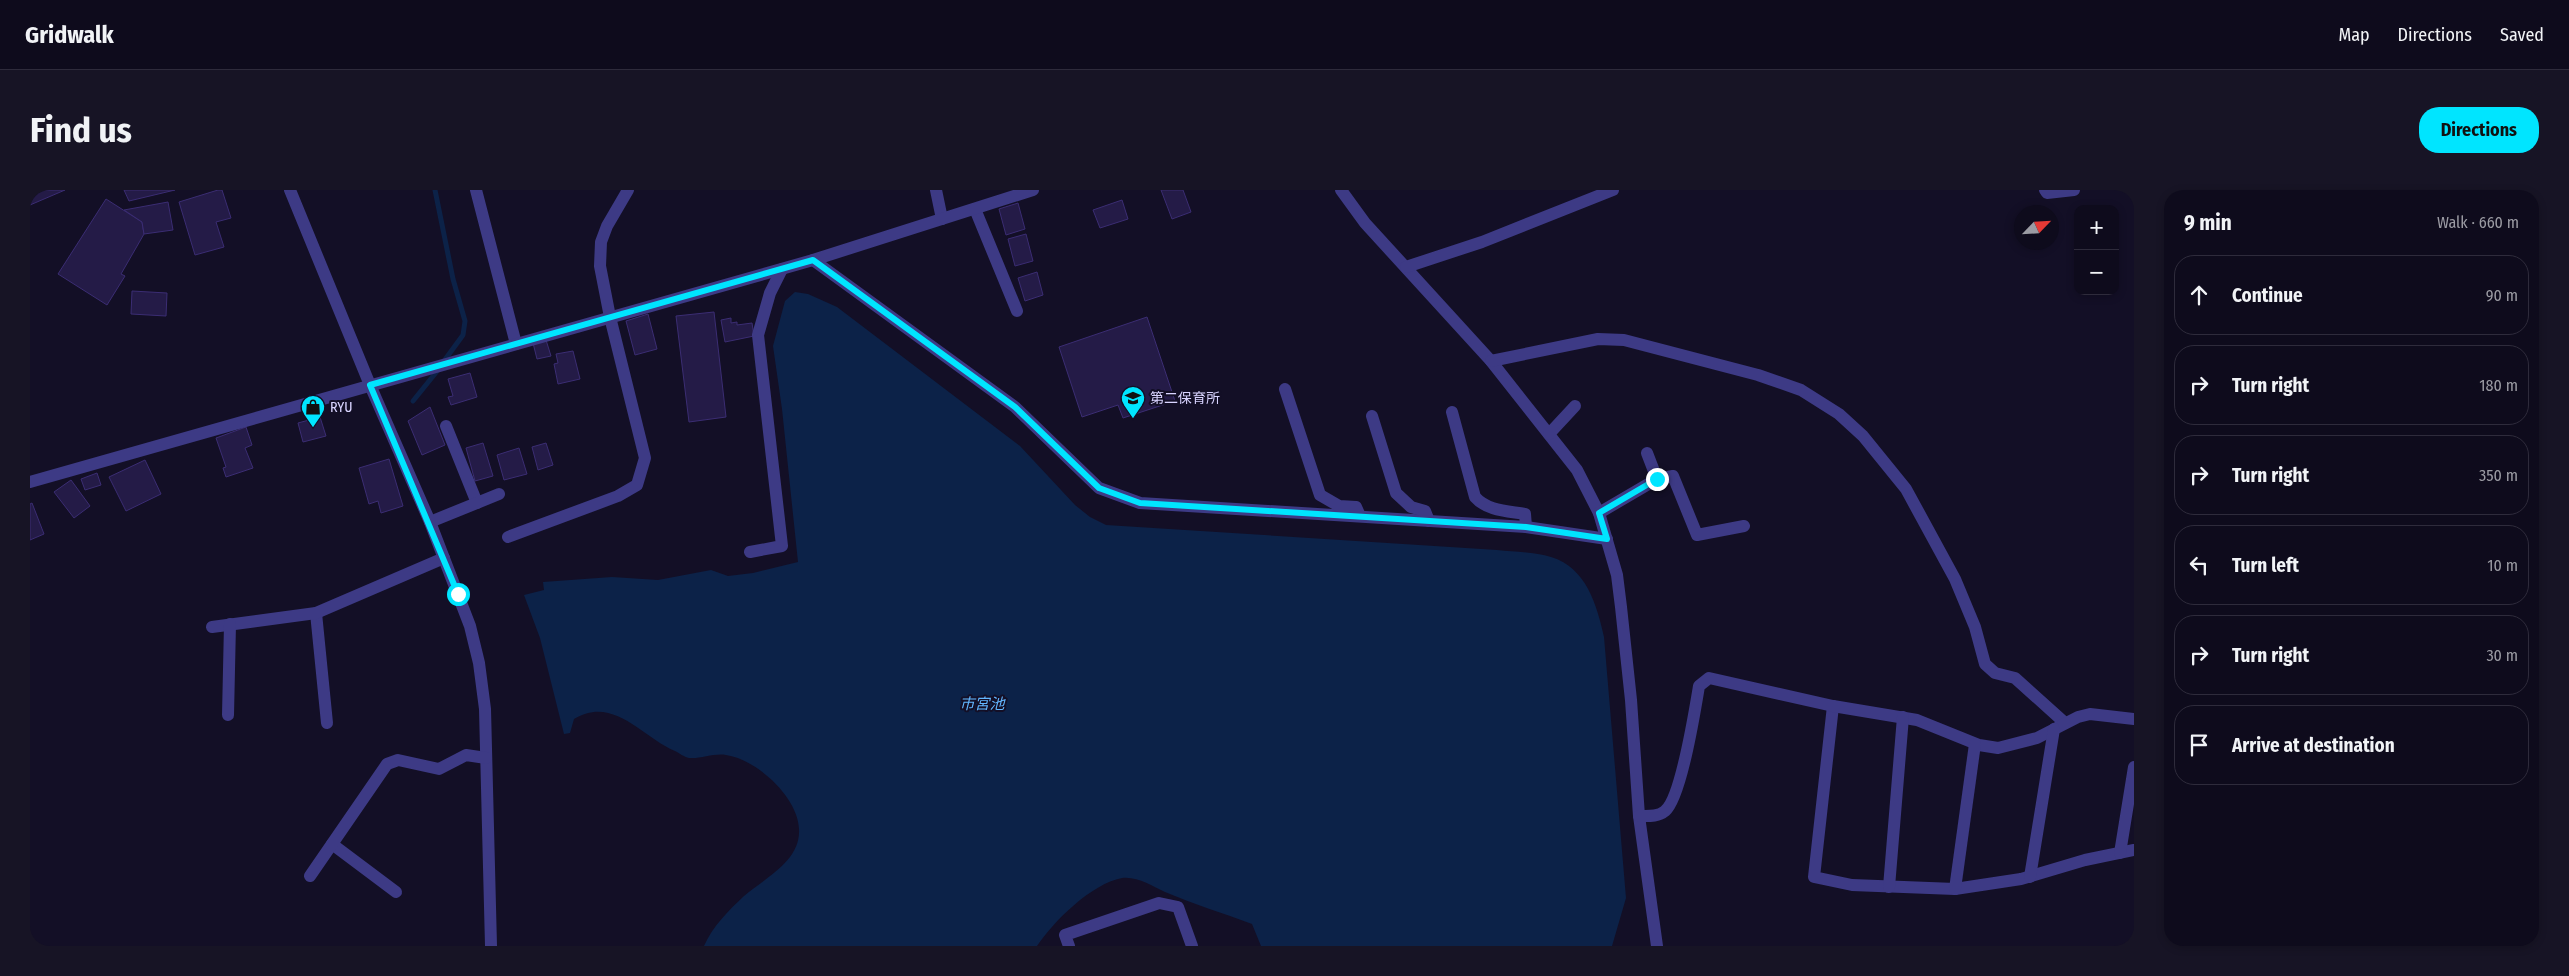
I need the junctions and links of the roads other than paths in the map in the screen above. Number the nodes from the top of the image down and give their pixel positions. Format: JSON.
{"nodes":[{"id":1,"x":290,"y":190,"type":"edge"},
{"id":2,"x":476,"y":190,"type":"edge"},
{"id":3,"x":628,"y":190,"type":"edge"},
{"id":4,"x":936,"y":190,"type":"edge"},
{"id":5,"x":1031,"y":190,"type":"edge"},
{"id":6,"x":1341,"y":190,"type":"edge"},
{"id":7,"x":1614,"y":190,"type":"edge"},
{"id":8,"x":2045,"y":190,"type":"edge"},
{"id":9,"x":2074,"y":190,"type":"edge"},
{"id":10,"x":975,"y":209,"type":"junction"},
{"id":11,"x":942,"y":219,"type":"junction"},
{"id":12,"x":813,"y":260,"type":"junction"},
{"id":13,"x":1406,"y":267,"type":"junction"},
{"id":14,"x":782,"y":269,"type":"junction"},
{"id":15,"x":1018,"y":311,"type":"dead end"},
{"id":16,"x":610,"y":317,"type":"junction"},
{"id":17,"x":516,"y":344,"type":"junction"},
{"id":18,"x":1491,"y":360,"type":"junction"},
{"id":19,"x":370,"y":385,"type":"junction"},
{"id":20,"x":1284,"y":389,"type":"dead end"},
{"id":21,"x":1575,"y":406,"type":"dead end"},
{"id":22,"x":1452,"y":412,"type":"dead end"},
{"id":23,"x":1372,"y":416,"type":"dead end"},
{"id":24,"x":446,"y":426,"type":"dead end"},
{"id":25,"x":1548,"y":434,"type":"junction"},
{"id":26,"x":1647,"y":453,"type":"dead end"},
{"id":27,"x":1657,"y":479,"type":"junction"},
{"id":28,"x":30,"y":482,"type":"edge"},
{"id":29,"x":499,"y":494,"type":"dead end"},
{"id":30,"x":477,"y":503,"type":"junction"},
{"id":31,"x":1599,"y":513,"type":"junction"},
{"id":32,"x":1360,"y":516,"type":"junction"},
{"id":33,"x":1429,"y":521,"type":"junction"},
{"id":34,"x":430,"y":522,"type":"junction"},
{"id":35,"x":1744,"y":526,"type":"dead end"},
{"id":36,"x":1526,"y":527,"type":"junction"},
{"id":37,"x":508,"y":537,"type":"dead end"},
{"id":38,"x":1607,"y":539,"type":"junction"},
{"id":39,"x":750,"y":552,"type":"dead end"},
{"id":40,"x":444,"y":558,"type":"junction"},
{"id":41,"x":316,"y":613,"type":"junction"},
{"id":42,"x":230,"y":624,"type":"junction"},
{"id":43,"x":212,"y":627,"type":"dead end"},
{"id":44,"x":1834,"y":706,"type":"junction"},
{"id":45,"x":228,"y":715,"type":"dead end"},
{"id":46,"x":1903,"y":717,"type":"junction"},
{"id":47,"x":2134,"y":720,"type":"edge"},
{"id":48,"x":327,"y":723,"type":"dead end"},
{"id":49,"x":2060,"y":726,"type":"junction"},
{"id":50,"x":1975,"y":744,"type":"junction"},
{"id":51,"x":486,"y":758,"type":"junction"},
{"id":52,"x":2134,"y":766,"type":"edge"},
{"id":53,"x":1639,"y":816,"type":"junction"},
{"id":54,"x":332,"y":844,"type":"junction"},
{"id":55,"x":2134,"y":850,"type":"edge"},
{"id":56,"x":2120,"y":853,"type":"junction"},
{"id":57,"x":310,"y":876,"type":"dead end"},
{"id":58,"x":2030,"y":877,"type":"junction"},
{"id":59,"x":1889,"y":887,"type":"junction"},
{"id":60,"x":1955,"y":889,"type":"junction"},
{"id":61,"x":396,"y":892,"type":"dead end"},
{"id":62,"x":491,"y":946,"type":"edge"},
{"id":63,"x":1069,"y":946,"type":"edge"},
{"id":64,"x":1192,"y":946,"type":"edge"},
{"id":65,"x":1657,"y":946,"type":"edge"}],
"edges":[{"from":1,"to":19,"type":"street"},
{"from":2,"to":17,"type":"street"},
{"from":3,"to":16,"type":"street"},
{"from":4,"to":11,"type":"street"},
{"from":5,"to":10,"type":"street"},
{"from":6,"to":13,"type":"street"},
{"from":7,"to":13,"type":"street"},
{"from":8,"to":9,"type":"street"},
{"from":10,"to":11,"type":"street"},
{"from":10,"to":15,"type":"street"},
{"from":11,"to":12,"type":"street"},
{"from":12,"to":14,"type":"street"},
{"from":12,"to":32,"type":"street"},
{"from":13,"to":18,"type":"street"},
{"from":14,"to":16,"type":"street"},
{"from":14,"to":39,"type":"street"},
{"from":16,"to":17,"type":"street"},
{"from":16,"to":37,"type":"street"},
{"from":17,"to":19,"type":"street"},
{"from":18,"to":25,"type":"street"},
{"from":18,"to":49,"type":"street"},
{"from":19,"to":28,"type":"street"},
{"from":19,"to":34,"type":"street"},
{"from":20,"to":32,"type":"street"},
{"from":21,"to":25,"type":"street"},
{"from":22,"to":36,"type":"street"},
{"from":23,"to":33,"type":"street"},
{"from":24,"to":30,"type":"street"},
{"from":25,"to":31,"type":"street"},
{"from":26,"to":27,"type":"street"},
{"from":27,"to":31,"type":"street"},
{"from":27,"to":35,"type":"street"},
{"from":29,"to":30,"type":"street"},
{"from":30,"to":34,"type":"street"},
{"from":31,"to":38,"type":"street"},
{"from":32,"to":33,"type":"street"},
{"from":33,"to":36,"type":"street"},
{"from":34,"to":40,"type":"street"},
{"from":36,"to":38,"type":"street"},
{"from":38,"to":53,"type":"street"},
{"from":40,"to":41,"type":"street"},
{"from":40,"to":51,"type":"street"},
{"from":41,"to":42,"type":"street"},
{"from":41,"to":48,"type":"street"},
{"from":42,"to":43,"type":"street"},
{"from":42,"to":45,"type":"street"},
{"from":44,"to":46,"type":"street"},
{"from":44,"to":53,"type":"street"},
{"from":44,"to":59,"type":"street"},
{"from":46,"to":50,"type":"street"},
{"from":46,"to":59,"type":"street"},
{"from":47,"to":49,"type":"street"},
{"from":49,"to":50,"type":"street"},
{"from":49,"to":58,"type":"street"},
{"from":50,"to":60,"type":"street"},
{"from":51,"to":54,"type":"street"},
{"from":51,"to":62,"type":"street"},
{"from":52,"to":56,"type":"street"},
{"from":53,"to":65,"type":"street"},
{"from":54,"to":57,"type":"street"},
{"from":54,"to":61,"type":"street"},
{"from":55,"to":56,"type":"street"},
{"from":56,"to":58,"type":"street"},
{"from":58,"to":60,"type":"street"},
{"from":59,"to":60,"type":"street"},
{"from":63,"to":64,"type":"street"}]}
